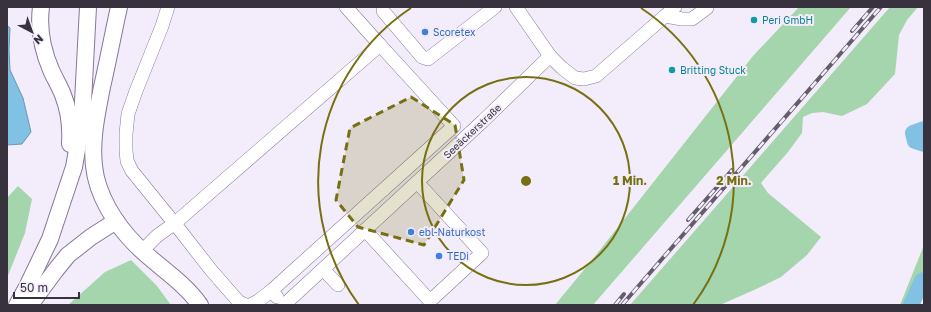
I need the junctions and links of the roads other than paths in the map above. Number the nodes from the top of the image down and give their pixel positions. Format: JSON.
{"nodes":[{"id":1,"x":41,"y":7,"type":"edge"},
{"id":2,"x":88,"y":7,"type":"edge"},
{"id":3,"x":119,"y":7,"type":"edge"},
{"id":4,"x":168,"y":7,"type":"edge"},
{"id":5,"x":346,"y":7,"type":"edge"},
{"id":6,"x":495,"y":7,"type":"edge"},
{"id":7,"x":516,"y":7,"type":"edge"},
{"id":8,"x":706,"y":7,"type":"edge"},
{"id":9,"x":384,"y":11,"type":"dead end"},
{"id":10,"x":670,"y":11,"type":"edge"},
{"id":11,"x":380,"y":45,"type":"junction"},
{"id":12,"x":550,"y":56,"type":"junction"},
{"id":13,"x":417,"y":182,"type":"junction"},
{"id":14,"x":116,"y":221,"type":"junction"},
{"id":15,"x":175,"y":223,"type":"junction"},
{"id":16,"x":365,"y":230,"type":"junction"},
{"id":17,"x":50,"y":239,"type":"junction"},
{"id":18,"x":142,"y":251,"type":"junction"},
{"id":19,"x":323,"y":269,"type":"junction"},
{"id":20,"x":338,"y":285,"type":"dead end"},
{"id":21,"x":271,"y":292,"type":"junction"},
{"id":22,"x":17,"y":305,"type":"edge"},
{"id":23,"x":30,"y":305,"type":"edge"},
{"id":24,"x":200,"y":305,"type":"edge"},
{"id":25,"x":246,"y":305,"type":"edge"},
{"id":26,"x":250,"y":305,"type":"edge"},
{"id":27,"x":285,"y":305,"type":"edge"}],
"edges":[{"from":1,"to":17,"type":"main road"},
{"from":2,"to":17,"type":"main road"},
{"from":3,"to":14,"type":"main road"},
{"from":4,"to":15,"type":"street"},
{"from":5,"to":11,"type":"street"},
{"from":6,"to":9,"type":"street"},
{"from":7,"to":12,"type":"street"},
{"from":8,"to":10,"type":"street"},
{"from":10,"to":12,"type":"street"},
{"from":11,"to":15,"type":"street"},
{"from":11,"to":21,"type":"street"},
{"from":12,"to":13,"type":"street","name":"Seeäckerstraße"},
{"from":13,"to":16,"type":"street","name":"Seeäckerstraße"},
{"from":13,"to":16,"type":"street"},
{"from":14,"to":18,"type":"main road"},
{"from":14,"to":23,"type":"main road"},
{"from":15,"to":18,"type":"street"},
{"from":15,"to":25,"type":"street"},
{"from":16,"to":19,"type":"street","name":"Seeäckerstraße"},
{"from":17,"to":22,"type":"main road"},
{"from":18,"to":24,"type":"main road"},
{"from":19,"to":20,"type":"street"},
{"from":19,"to":27,"type":"street","name":"Seeäckerstraße"},
{"from":21,"to":26,"type":"street"},
{"from":21,"to":27,"type":"street"}]}
